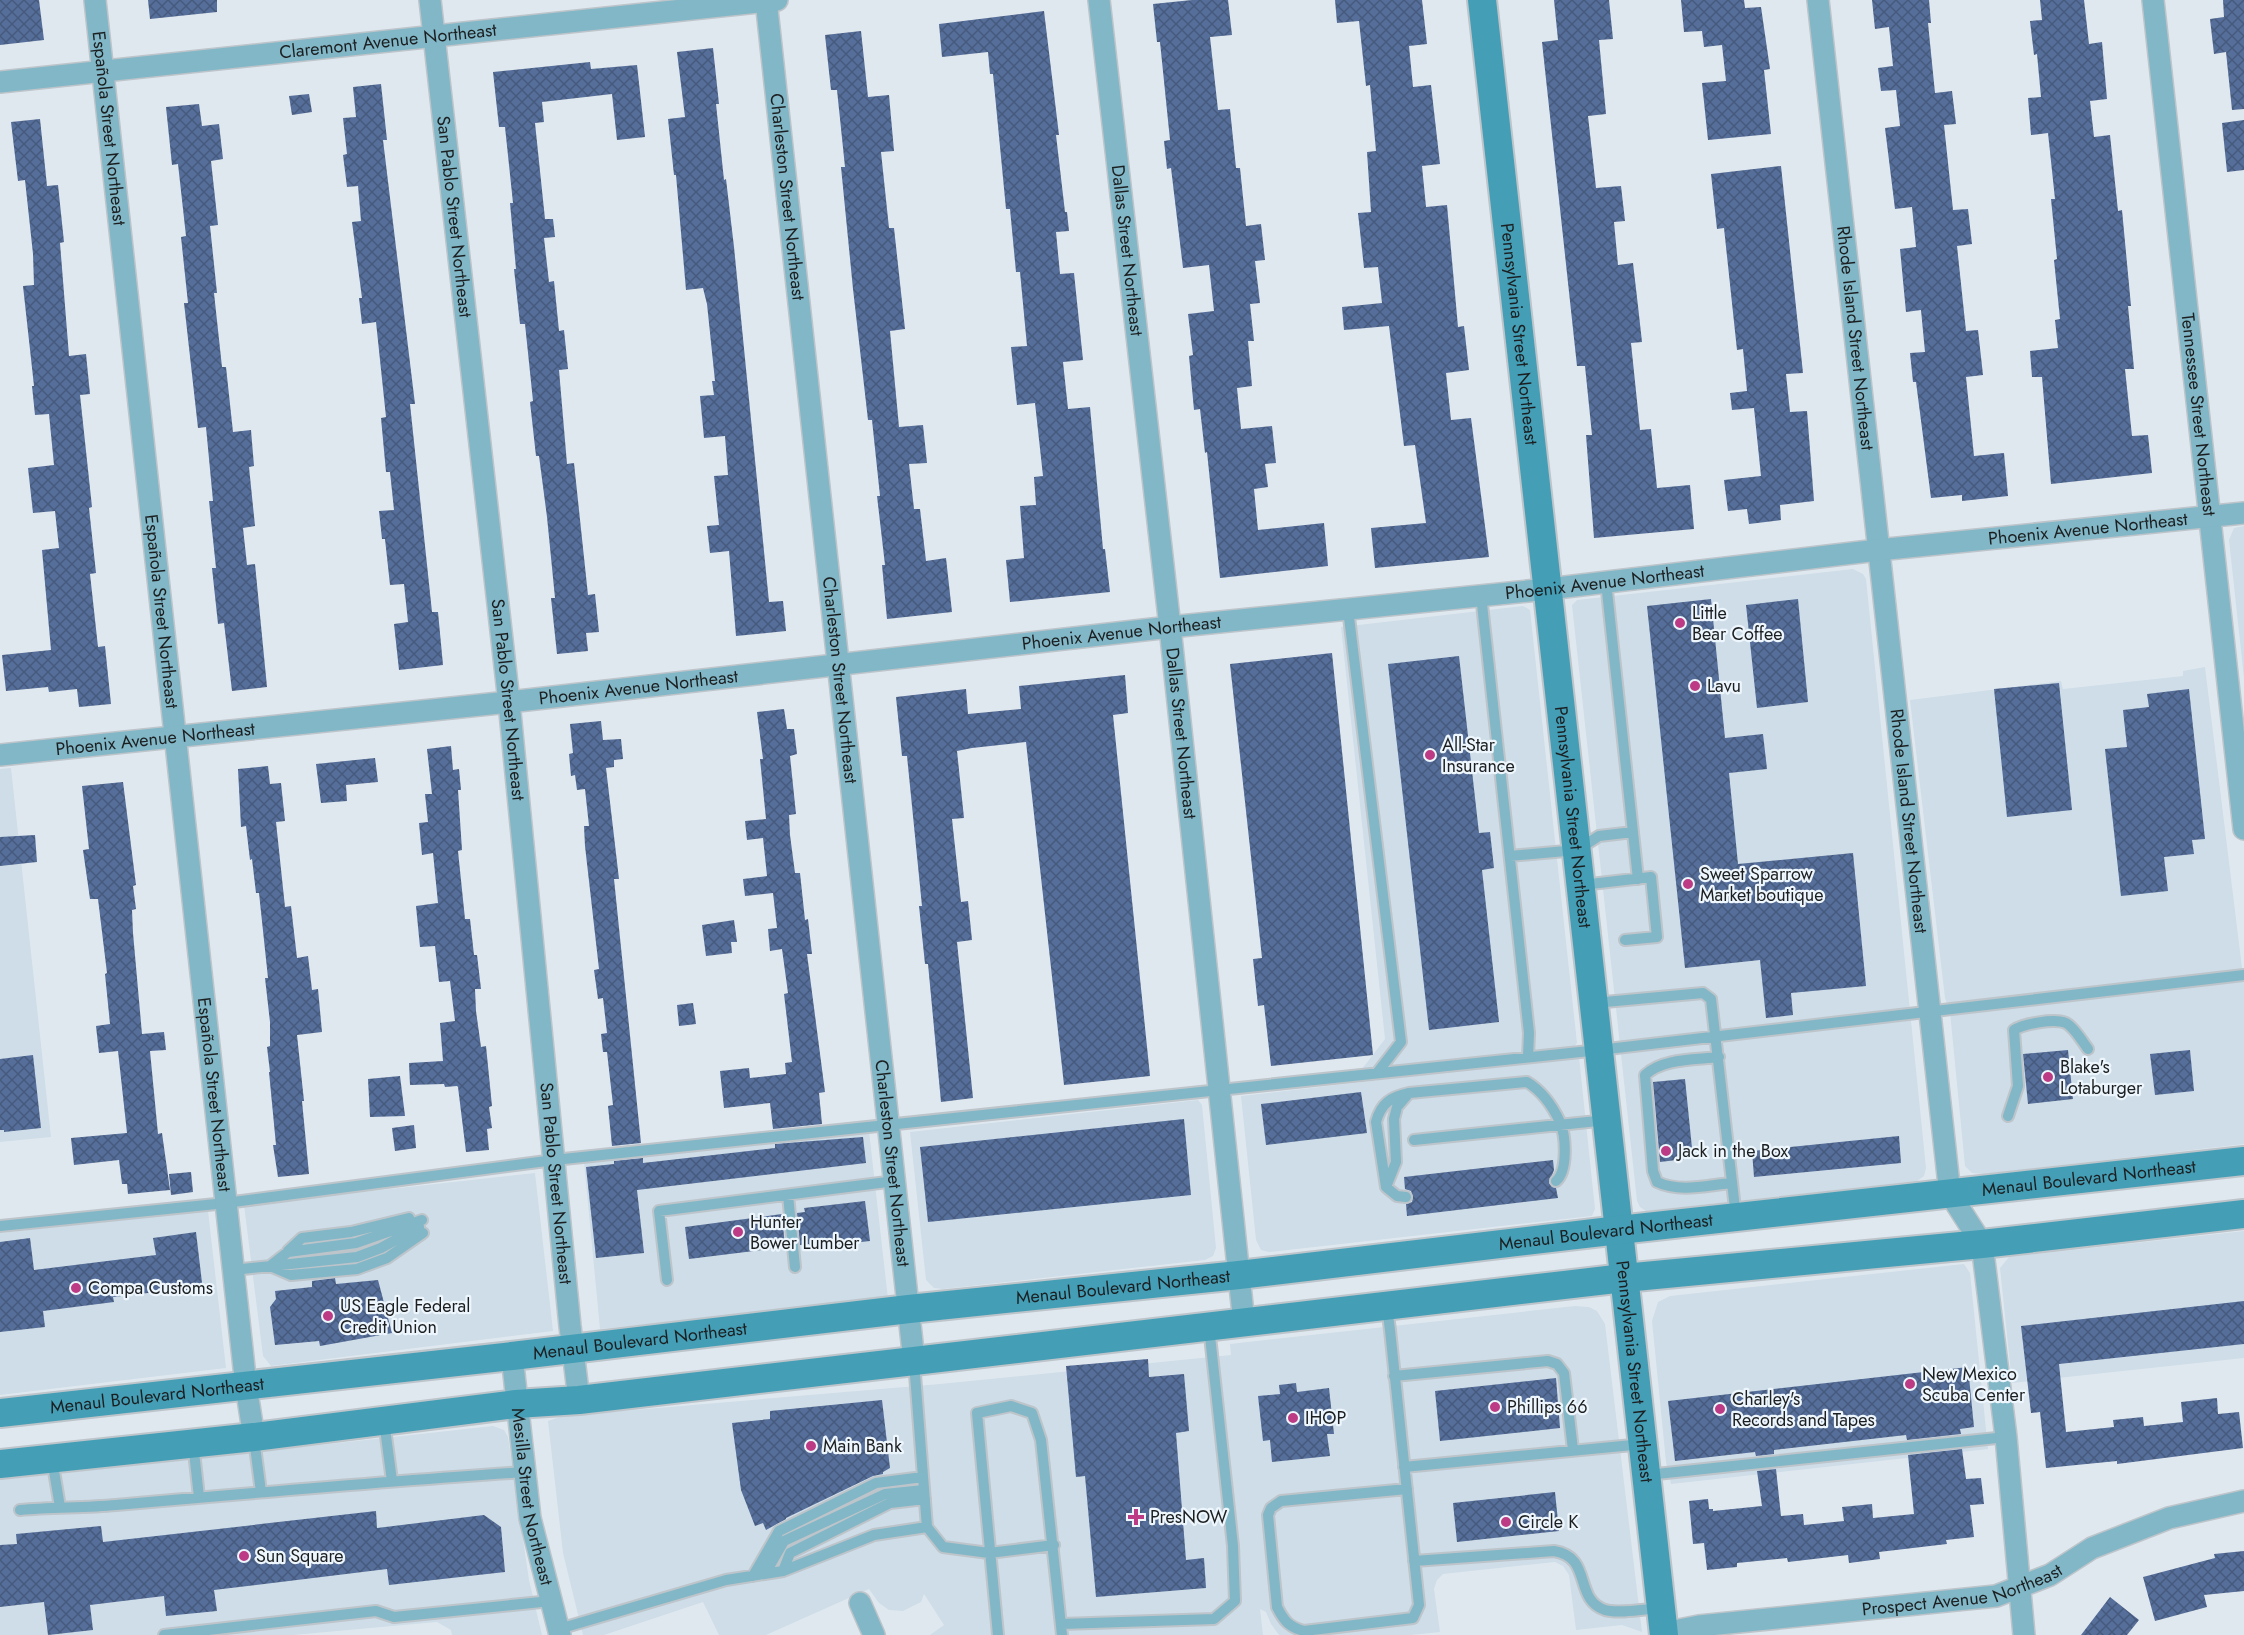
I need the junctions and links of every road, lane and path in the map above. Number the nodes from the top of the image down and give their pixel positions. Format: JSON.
{"nodes":[{"id":1,"x":95,"y":0,"type":"edge"},
{"id":2,"x":430,"y":0,"type":"edge"},
{"id":3,"x":769,"y":0,"type":"edge"},
{"id":4,"x":1099,"y":0,"type":"edge"},
{"id":5,"x":1482,"y":0,"type":"edge"},
{"id":6,"x":1818,"y":0,"type":"edge"},
{"id":7,"x":2153,"y":0,"type":"edge"},
{"id":8,"x":433,"y":36,"type":"junction"},
{"id":9,"x":102,"y":71,"type":"junction"},
{"id":10,"x":0,"y":82,"type":"edge"},
{"id":11,"x":2244,"y":513,"type":"edge"},
{"id":12,"x":2209,"y":517,"type":"junction"},
{"id":13,"x":1878,"y":550,"type":"junction"},
{"id":14,"x":1606,"y":582,"type":"junction"},
{"id":15,"x":1548,"y":589,"type":"junction"},
{"id":16,"x":1481,"y":595,"type":"junction"},
{"id":17,"x":1348,"y":609,"type":"junction"},
{"id":18,"x":1170,"y":627,"type":"junction"},
{"id":19,"x":839,"y":665,"type":"junction"},
{"id":20,"x":509,"y":702,"type":"junction"},
{"id":21,"x":175,"y":737,"type":"junction"},
{"id":22,"x":0,"y":755,"type":"edge"},
{"id":23,"x":2244,"y":829,"type":"edge"},
{"id":24,"x":1633,"y":832,"type":"junction"},
{"id":25,"x":1577,"y":850,"type":"junction"},
{"id":26,"x":1510,"y":856,"type":"junction"},
{"id":27,"x":1638,"y":879,"type":"junction"},
{"id":28,"x":1581,"y":885,"type":"junction"},
{"id":29,"x":1625,"y":940,"type":"dead end"},
{"id":30,"x":2244,"y":975,"type":"edge"},
{"id":31,"x":1594,"y":1004,"type":"junction"},
{"id":32,"x":1930,"y":1011,"type":"junction"},
{"id":33,"x":1717,"y":1035,"type":"junction"},
{"id":34,"x":2088,"y":1049,"type":"dead end"},
{"id":35,"x":1599,"y":1050,"type":"junction"},
{"id":36,"x":1528,"y":1057,"type":"junction"},
{"id":37,"x":1719,"y":1057,"type":"junction"},
{"id":38,"x":1377,"y":1073,"type":"junction"},
{"id":39,"x":1219,"y":1089,"type":"junction"},
{"id":40,"x":1409,"y":1093,"type":"junction"},
{"id":41,"x":2008,"y":1116,"type":"dead end"},
{"id":42,"x":1607,"y":1120,"type":"junction"},
{"id":43,"x":889,"y":1124,"type":"junction"},
{"id":44,"x":1561,"y":1124,"type":"junction"},
{"id":45,"x":1414,"y":1140,"type":"dead end"},
{"id":46,"x":554,"y":1160,"type":"junction"},
{"id":47,"x":2244,"y":1161,"type":"edge"},
{"id":48,"x":895,"y":1181,"type":"junction"},
{"id":49,"x":1556,"y":1181,"type":"dead end"},
{"id":50,"x":1732,"y":1183,"type":"junction"},
{"id":51,"x":1386,"y":1187,"type":"junction"},
{"id":52,"x":1950,"y":1194,"type":"junction"},
{"id":53,"x":788,"y":1195,"type":"junction"},
{"id":54,"x":1406,"y":1197,"type":"dead end"},
{"id":55,"x":226,"y":1203,"type":"junction"},
{"id":56,"x":2244,"y":1214,"type":"edge"},
{"id":57,"x":1736,"y":1217,"type":"junction"},
{"id":58,"x":0,"y":1226,"type":"edge"},
{"id":59,"x":1619,"y":1230,"type":"junction"},
{"id":60,"x":1982,"y":1244,"type":"junction"},
{"id":61,"x":270,"y":1266,"type":"junction"},
{"id":62,"x":795,"y":1267,"type":"dead end"},
{"id":63,"x":233,"y":1270,"type":"junction"},
{"id":64,"x":1239,"y":1275,"type":"junction"},
{"id":65,"x":1624,"y":1278,"type":"junction"},
{"id":66,"x":667,"y":1280,"type":"dead end"},
{"id":67,"x":1387,"y":1306,"type":"junction"},
{"id":68,"x":909,"y":1309,"type":"junction"},
{"id":69,"x":1244,"y":1323,"type":"junction"},
{"id":70,"x":1209,"y":1328,"type":"junction"},
{"id":71,"x":572,"y":1349,"type":"junction"},
{"id":72,"x":512,"y":1356,"type":"junction"},
{"id":73,"x":914,"y":1361,"type":"junction"},
{"id":74,"x":1394,"y":1376,"type":"junction"},
{"id":75,"x":246,"y":1386,"type":"junction"},
{"id":76,"x":579,"y":1400,"type":"junction"},
{"id":77,"x":516,"y":1404,"type":"junction"},
{"id":78,"x":0,"y":1413,"type":"edge"},
{"id":79,"x":384,"y":1421,"type":"junction"},
{"id":80,"x":254,"y":1437,"type":"junction"},
{"id":81,"x":2006,"y":1437,"type":"junction"},
{"id":82,"x":193,"y":1443,"type":"junction"},
{"id":83,"x":1643,"y":1444,"type":"junction"},
{"id":84,"x":1573,"y":1450,"type":"junction"},
{"id":85,"x":52,"y":1458,"type":"junction"},
{"id":86,"x":0,"y":1464,"type":"edge"},
{"id":87,"x":1404,"y":1467,"type":"junction"},
{"id":88,"x":525,"y":1472,"type":"junction"},
{"id":89,"x":1646,"y":1476,"type":"junction"},
{"id":90,"x":923,"y":1477,"type":"junction"},
{"id":91,"x":392,"y":1480,"type":"junction"},
{"id":92,"x":1407,"y":1489,"type":"junction"},
{"id":93,"x":261,"y":1492,"type":"junction"},
{"id":94,"x":924,"y":1494,"type":"junction"},
{"id":95,"x":199,"y":1497,"type":"junction"},
{"id":96,"x":2244,"y":1501,"type":"edge"},
{"id":97,"x":60,"y":1507,"type":"junction"},
{"id":98,"x":20,"y":1510,"type":"dead end"},
{"id":99,"x":927,"y":1527,"type":"junction"},
{"id":100,"x":1054,"y":1545,"type":"junction"},
{"id":101,"x":989,"y":1553,"type":"junction"},
{"id":102,"x":1414,"y":1561,"type":"junction"},
{"id":103,"x":783,"y":1571,"type":"junction"},
{"id":104,"x":765,"y":1574,"type":"junction"},
{"id":105,"x":753,"y":1576,"type":"junction"},
{"id":106,"x":2019,"y":1588,"type":"junction"},
{"id":107,"x":551,"y":1601,"type":"junction"},
{"id":108,"x":860,"y":1602,"type":"dead end"},
{"id":109,"x":1663,"y":1625,"type":"edge"},
{"id":110,"x":1062,"y":1629,"type":"edge"},
{"id":111,"x":559,"y":1632,"type":"edge"},
{"id":112,"x":164,"y":1635,"type":"edge"},
{"id":113,"x":874,"y":1635,"type":"edge"},
{"id":114,"x":998,"y":1635,"type":"edge"},
{"id":115,"x":2024,"y":1635,"type":"edge"}],
"edges":[{"from":1,"to":9,"type":"street","name":"Española Street Northeast"},
{"from":2,"to":8,"type":"street","name":"San Pablo Street Northeast"},
{"from":3,"to":8,"type":"street","name":"Claremont Avenue Northeast"},
{"from":3,"to":19,"type":"street","name":"Charleston Street Northeast"},
{"from":4,"to":18,"type":"street","name":"Dallas Street Northeast"},
{"from":5,"to":15,"type":"main road","name":"Pennsylvania Street Northeast"},
{"from":6,"to":13,"type":"street","name":"Rhode Island Street Northeast"},
{"from":7,"to":12,"type":"street","name":"Tennessee Street Northeast"},
{"from":8,"to":9,"type":"street","name":"Claremont Avenue Northeast"},
{"from":8,"to":20,"type":"street","name":"San Pablo Street Northeast"},
{"from":9,"to":10,"type":"street","name":"Claremont Avenue Northeast"},
{"from":9,"to":21,"type":"street","name":"Española Street Northeast"},
{"from":11,"to":12,"type":"street","name":"Phoenix Avenue Northeast"},
{"from":12,"to":13,"type":"street","name":"Phoenix Avenue Northeast"},
{"from":12,"to":23,"type":"street","name":"Tennessee Street Northeast"},
{"from":13,"to":14,"type":"street","name":"Phoenix Avenue Northeast"},
{"from":13,"to":32,"type":"street","name":"Rhode Island Street Northeast"},
{"from":14,"to":15,"type":"street","name":"Phoenix Avenue Northeast"},
{"from":14,"to":24,"type":"lane"},
{"from":15,"to":16,"type":"street","name":"Phoenix Avenue Northeast"},
{"from":15,"to":25,"type":"main road","name":"Pennsylvania Street Northeast"},
{"from":16,"to":17,"type":"street","name":"Phoenix Avenue Northeast"},
{"from":16,"to":26,"type":"lane"},
{"from":17,"to":18,"type":"street","name":"Phoenix Avenue Northeast"},
{"from":17,"to":38,"type":"lane"},
{"from":18,"to":19,"type":"street","name":"Phoenix Avenue Northeast"},
{"from":18,"to":39,"type":"street","name":"Dallas Street Northeast"},
{"from":19,"to":20,"type":"street","name":"Phoenix Avenue Northeast"},
{"from":19,"to":43,"type":"street","name":"Charleston Street Northeast"},
{"from":20,"to":21,"type":"street","name":"Phoenix Avenue Northeast"},
{"from":20,"to":46,"type":"street","name":"San Pablo Street Northeast"},
{"from":21,"to":22,"type":"street","name":"Phoenix Avenue Northeast"},
{"from":21,"to":55,"type":"street","name":"Española Street Northeast"},
{"from":24,"to":25,"type":"lane"},
{"from":24,"to":27,"type":"lane"},
{"from":25,"to":26,"type":"lane"},
{"from":25,"to":28,"type":"main road","name":"Pennsylvania Street Northeast"},
{"from":26,"to":36,"type":"lane"},
{"from":27,"to":28,"type":"lane"},
{"from":27,"to":29,"type":"lane"},
{"from":28,"to":31,"type":"main road","name":"Pennsylvania Street Northeast"},
{"from":30,"to":32,"type":"lane"},
{"from":31,"to":33,"type":"lane"},
{"from":31,"to":35,"type":"main road","name":"Pennsylvania Street Northeast"},
{"from":32,"to":33,"type":"lane"},
{"from":32,"to":52,"type":"street","name":"Rhode Island Street Northeast"},
{"from":33,"to":35,"type":"lane"},
{"from":33,"to":37,"type":"lane"},
{"from":34,"to":41,"type":"lane"},
{"from":35,"to":36,"type":"lane"},
{"from":35,"to":42,"type":"main road","name":"Pennsylvania Street Northeast"},
{"from":36,"to":38,"type":"lane"},
{"from":37,"to":50,"type":"lane"},
{"from":37,"to":50,"type":"lane"},
{"from":38,"to":39,"type":"lane"},
{"from":39,"to":43,"type":"lane"},
{"from":39,"to":64,"type":"street","name":"Dallas Street Northeast"},
{"from":40,"to":44,"type":"lane"},
{"from":40,"to":51,"type":"lane"},
{"from":40,"to":51,"type":"lane"},
{"from":42,"to":44,"type":"lane"},
{"from":42,"to":59,"type":"main road","name":"Pennsylvania Street Northeast"},
{"from":43,"to":46,"type":"lane"},
{"from":43,"to":48,"type":"street","name":"Charleston Street Northeast"},
{"from":44,"to":45,"type":"lane"},
{"from":44,"to":49,"type":"lane"},
{"from":46,"to":55,"type":"lane"},
{"from":46,"to":71,"type":"street","name":"San Pablo Street Northeast"},
{"from":47,"to":52,"type":"main road","name":"Menaul Boulevard Northeast"},
{"from":48,"to":53,"type":"lane"},
{"from":48,"to":68,"type":"street","name":"Charleston Street Northeast"},
{"from":50,"to":57,"type":"lane"},
{"from":51,"to":54,"type":"lane"},
{"from":52,"to":57,"type":"main road","name":"Menaul Boulevard Northeast"},
{"from":52,"to":60,"type":"street","name":"Rhode Island Street Northeast"},
{"from":53,"to":62,"type":"lane"},
{"from":53,"to":66,"type":"lane"},
{"from":55,"to":58,"type":"lane"},
{"from":55,"to":63,"type":"street","name":"Española Street Northeast"},
{"from":56,"to":60,"type":"main road"},
{"from":57,"to":59,"type":"main road","name":"Menaul Boulevard Northeast"},
{"from":59,"to":64,"type":"main road","name":"Menaul Boulevard Northeast"},
{"from":59,"to":65,"type":"main road","name":"Pennsylvania Street Northeast"},
{"from":60,"to":65,"type":"main road"},
{"from":60,"to":81,"type":"street","name":"Rhode Island Street Northeast"},
{"from":61,"to":61,"type":"lane"},
{"from":61,"to":63,"type":"lane"},
{"from":63,"to":75,"type":"street","name":"Española Street Northeast"},
{"from":64,"to":68,"type":"main road","name":"Menaul Boulevard Northeast"},
{"from":64,"to":69,"type":"street","name":"Dallas Street Northeast"},
{"from":65,"to":67,"type":"main road"},
{"from":65,"to":83,"type":"main road","name":"Pennsylvania Street Northeast"},
{"from":67,"to":69,"type":"main road"},
{"from":67,"to":74,"type":"lane"},
{"from":68,"to":71,"type":"main road","name":"Menaul Boulevard Northeast"},
{"from":68,"to":73,"type":"street","name":"Charleston Street Northeast"},
{"from":69,"to":70,"type":"main road"},
{"from":70,"to":73,"type":"main road"},
{"from":70,"to":110,"type":"lane"},
{"from":71,"to":72,"type":"main road","name":"Menaul Boulevard Northeast"},
{"from":71,"to":76,"type":"street","name":"San Pablo Street Northeast"},
{"from":72,"to":75,"type":"main road","name":"Menaul Boulevard Northeast"},
{"from":72,"to":77,"type":"street","name":"Mesilla Street Northeast"},
{"from":73,"to":76,"type":"main road"},
{"from":73,"to":90,"type":"lane"},
{"from":74,"to":84,"type":"lane"},
{"from":74,"to":87,"type":"lane"},
{"from":75,"to":78,"type":"main road","name":"Menaul Boulevard Northeast"},
{"from":75,"to":80,"type":"street","name":"Española Street Northeast"},
{"from":76,"to":77,"type":"main road"},
{"from":77,"to":79,"type":"main road"},
{"from":77,"to":88,"type":"street","name":"Mesilla Street Northeast"},
{"from":79,"to":80,"type":"main road"},
{"from":79,"to":91,"type":"lane"},
{"from":80,"to":82,"type":"main road"},
{"from":80,"to":93,"type":"lane"},
{"from":81,"to":89,"type":"lane"},
{"from":81,"to":106,"type":"street","name":"Rhode Island Street Northeast"},
{"from":82,"to":85,"type":"main road"},
{"from":82,"to":95,"type":"lane"},
{"from":83,"to":84,"type":"lane"},
{"from":83,"to":89,"type":"main road","name":"Pennsylvania Street Northeast"},
{"from":84,"to":87,"type":"lane"},
{"from":85,"to":86,"type":"main road"},
{"from":85,"to":97,"type":"lane"},
{"from":87,"to":92,"type":"lane"},
{"from":88,"to":91,"type":"lane"},
{"from":88,"to":107,"type":"street","name":"Mesilla Street Northeast"},
{"from":89,"to":109,"type":"main road","name":"Pennsylvania Street Northeast"},
{"from":90,"to":94,"type":"lane"},
{"from":90,"to":105,"type":"lane"},
{"from":91,"to":93,"type":"lane"},
{"from":92,"to":102,"type":"lane"},
{"from":92,"to":102,"type":"lane"},
{"from":93,"to":95,"type":"lane"},
{"from":94,"to":99,"type":"lane"},
{"from":94,"to":103,"type":"lane"},
{"from":94,"to":104,"type":"lane"},
{"from":95,"to":97,"type":"lane"},
{"from":96,"to":106,"type":"street","name":"Prospect Avenue Northeast"},
{"from":97,"to":98,"type":"lane"},
{"from":99,"to":101,"type":"lane"},
{"from":99,"to":103,"type":"lane"},
{"from":100,"to":101,"type":"lane"},
{"from":100,"to":101,"type":"lane"},
{"from":100,"to":110,"type":"lane"},
{"from":101,"to":114,"type":"lane"},
{"from":102,"to":109,"type":"lane"},
{"from":103,"to":104,"type":"lane"},
{"from":104,"to":105,"type":"lane"},
{"from":105,"to":111,"type":"lane"},
{"from":106,"to":109,"type":"street","name":"Prospect Avenue Northeast"},
{"from":106,"to":115,"type":"street","name":"Rhode Island Street Northeast"},
{"from":107,"to":111,"type":"street","name":"Mesilla Street Northeast"},
{"from":107,"to":112,"type":"lane"},
{"from":108,"to":113,"type":"street"}]}
